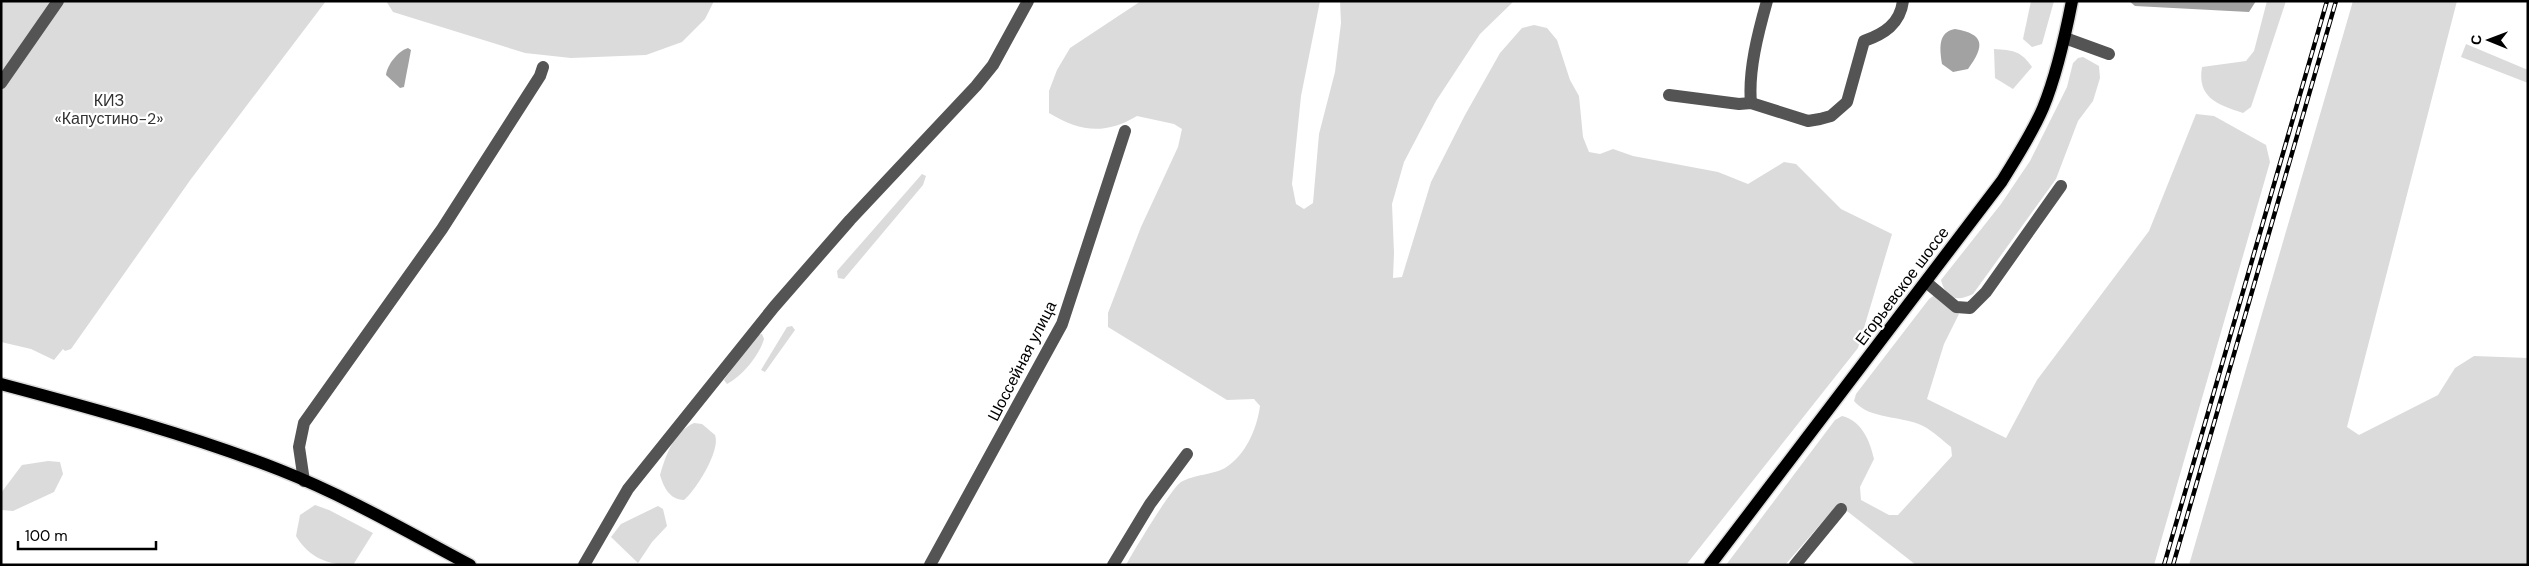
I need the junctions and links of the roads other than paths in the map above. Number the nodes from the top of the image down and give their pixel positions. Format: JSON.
{"nodes":[{"id":1,"x":58,"y":1,"type":"edge"},
{"id":2,"x":1028,"y":1,"type":"edge"},
{"id":3,"x":1767,"y":1,"type":"edge"},
{"id":4,"x":1903,"y":1,"type":"edge"},
{"id":5,"x":2072,"y":1,"type":"edge"},
{"id":6,"x":2065,"y":38,"type":"junction"},
{"id":7,"x":2109,"y":54,"type":"dead end"},
{"id":8,"x":544,"y":67,"type":"dead end"},
{"id":9,"x":1,"y":83,"type":"edge"},
{"id":10,"x":1669,"y":95,"type":"dead end"},
{"id":11,"x":1751,"y":104,"type":"junction"},
{"id":12,"x":1125,"y":131,"type":"dead end"},
{"id":13,"x":2061,"y":186,"type":"dead end"},
{"id":14,"x":1926,"y":282,"type":"junction"},
{"id":15,"x":1,"y":384,"type":"edge"},
{"id":16,"x":1187,"y":454,"type":"dead end"},
{"id":17,"x":304,"y":481,"type":"junction"},
{"id":18,"x":1841,"y":509,"type":"dead end"},
{"id":19,"x":470,"y":565,"type":"edge"},
{"id":20,"x":584,"y":565,"type":"edge"},
{"id":21,"x":930,"y":565,"type":"edge"},
{"id":22,"x":1113,"y":565,"type":"edge"},
{"id":23,"x":1710,"y":565,"type":"edge"},
{"id":24,"x":1795,"y":565,"type":"edge"}],
"edges":[{"from":1,"to":9,"type":"street"},
{"from":2,"to":20,"type":"street"},
{"from":3,"to":11,"type":"street"},
{"from":4,"to":11,"type":"street"},
{"from":5,"to":6,"type":"main road","name":"Егорьевское шоссе"},
{"from":6,"to":7,"type":"street"},
{"from":6,"to":14,"type":"main road","name":"Егорьевское шоссе"},
{"from":8,"to":17,"type":"street"},
{"from":10,"to":11,"type":"street"},
{"from":12,"to":21,"type":"street","name":"Шоссейная улица"},
{"from":13,"to":14,"type":"street"},
{"from":14,"to":23,"type":"main road","name":"Егорьевское шоссе"},
{"from":15,"to":17,"type":"main road"},
{"from":16,"to":22,"type":"street"},
{"from":17,"to":19,"type":"main road"},
{"from":18,"to":24,"type":"street"}]}
